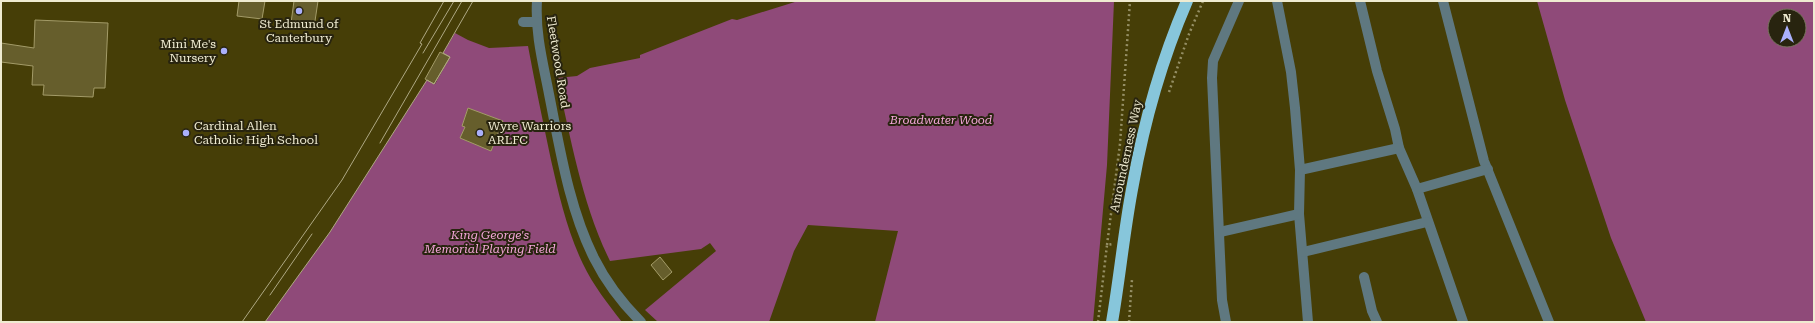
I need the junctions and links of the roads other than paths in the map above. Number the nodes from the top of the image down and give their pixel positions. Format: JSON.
{"nodes":[{"id":1,"x":537,"y":1,"type":"edge"},
{"id":2,"x":1187,"y":1,"type":"edge"},
{"id":3,"x":1239,"y":1,"type":"edge"},
{"id":4,"x":1277,"y":1,"type":"edge"},
{"id":5,"x":1360,"y":1,"type":"edge"},
{"id":6,"x":1443,"y":1,"type":"edge"},
{"id":7,"x":523,"y":22,"type":"dead end"},
{"id":8,"x":536,"y":22,"type":"junction"},
{"id":9,"x":1399,"y":148,"type":"junction"},
{"id":10,"x":1488,"y":169,"type":"junction"},
{"id":11,"x":1300,"y":170,"type":"junction"},
{"id":12,"x":1417,"y":189,"type":"junction"},
{"id":13,"x":1299,"y":214,"type":"junction"},
{"id":14,"x":1427,"y":222,"type":"junction"},
{"id":15,"x":1220,"y":232,"type":"junction"},
{"id":16,"x":1303,"y":252,"type":"junction"},
{"id":17,"x":1364,"y":277,"type":"dead end"},
{"id":18,"x":641,"y":322,"type":"edge"},
{"id":19,"x":1112,"y":322,"type":"edge"},
{"id":20,"x":1226,"y":322,"type":"edge"},
{"id":21,"x":1308,"y":322,"type":"edge"},
{"id":22,"x":1377,"y":322,"type":"edge"},
{"id":23,"x":1464,"y":322,"type":"edge"},
{"id":24,"x":1549,"y":322,"type":"edge"}],
"edges":[{"from":1,"to":8,"type":"street","name":"Fleetwood Road"},
{"from":2,"to":19,"type":"highway","name":"Amounderness Way"},
{"from":3,"to":15,"type":"street"},
{"from":4,"to":11,"type":"street"},
{"from":5,"to":9,"type":"street"},
{"from":6,"to":10,"type":"street"},
{"from":7,"to":8,"type":"street"},
{"from":8,"to":18,"type":"street","name":"Fleetwood Road"},
{"from":9,"to":11,"type":"street"},
{"from":9,"to":12,"type":"street"},
{"from":10,"to":12,"type":"street"},
{"from":10,"to":24,"type":"street"},
{"from":11,"to":13,"type":"street"},
{"from":12,"to":14,"type":"street"},
{"from":13,"to":15,"type":"street"},
{"from":13,"to":16,"type":"street"},
{"from":14,"to":16,"type":"street"},
{"from":14,"to":23,"type":"street"},
{"from":15,"to":20,"type":"street"},
{"from":16,"to":21,"type":"street"},
{"from":17,"to":22,"type":"street"}]}
